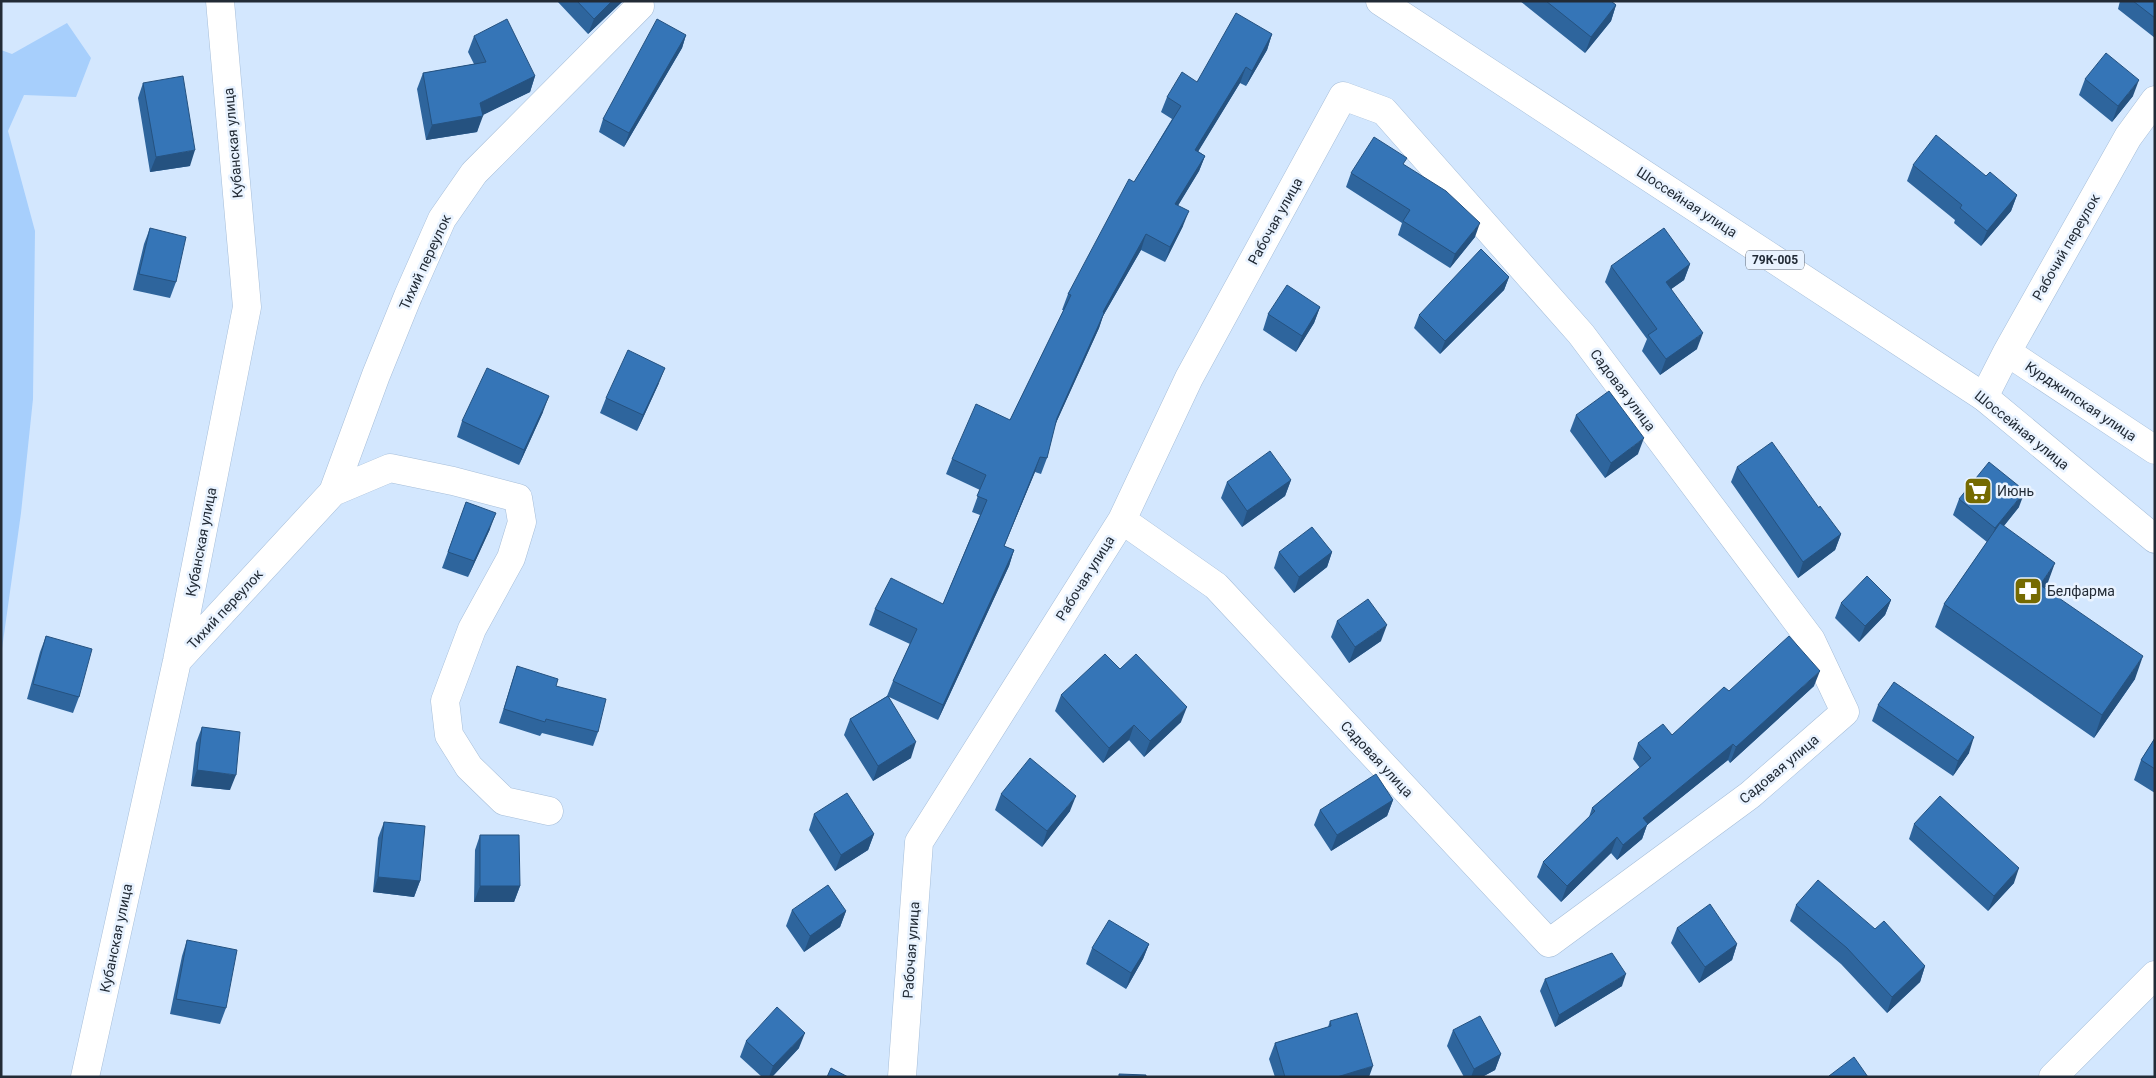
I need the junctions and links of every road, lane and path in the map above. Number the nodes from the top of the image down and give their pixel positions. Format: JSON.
{"nodes":[{"id":1,"x":220,"y":1,"type":"edge"},
{"id":2,"x":1396,"y":5,"type":"edge"},
{"id":3,"x":640,"y":6,"type":"dead end"},
{"id":4,"x":1343,"y":96,"type":"joint"},
{"id":5,"x":2155,"y":100,"type":"edge"},
{"id":6,"x":2006,"y":352,"type":"junction"},
{"id":7,"x":1984,"y":398,"type":"junction"},
{"id":8,"x":2155,"y":450,"type":"edge"},
{"id":9,"x":333,"y":492,"type":"junction"},
{"id":10,"x":1122,"y":520,"type":"junction"},
{"id":11,"x":2155,"y":539,"type":"edge"},
{"id":12,"x":177,"y":661,"type":"junction"},
{"id":13,"x":549,"y":811,"type":"dead end"},
{"id":14,"x":2155,"y":975,"type":"edge"},
{"id":15,"x":85,"y":1077,"type":"edge"},
{"id":16,"x":902,"y":1077,"type":"edge"},
{"id":17,"x":2053,"y":1077,"type":"edge"}],
"edges":[{"from":1,"to":12,"type":"street","name":"Кубанская улица"},
{"from":2,"to":7,"type":"street","name":"Шоссейная улица","number":"79К-005"},
{"from":3,"to":9,"type":"street","name":"Тихий переулок"},
{"from":4,"to":10,"type":"street","name":"Рабочая улица"},
{"from":4,"to":10,"type":"street","name":"Садовая улица"},
{"from":5,"to":6,"type":"street","name":"Рабочий переулок"},
{"from":6,"to":7,"type":"street","name":"Рабочий переулок"},
{"from":6,"to":8,"type":"street","name":"Курджипская улица"},
{"from":7,"to":11,"type":"street","name":"Шоссейная улица","number":"79К-005"},
{"from":9,"to":12,"type":"street","name":"Тихий переулок"},
{"from":9,"to":13,"type":"street","name":"Тихий переулок"},
{"from":10,"to":16,"type":"street","name":"Рабочая улица"},
{"from":12,"to":15,"type":"street","name":"Кубанская улица"},
{"from":14,"to":17,"type":"street"}]}
